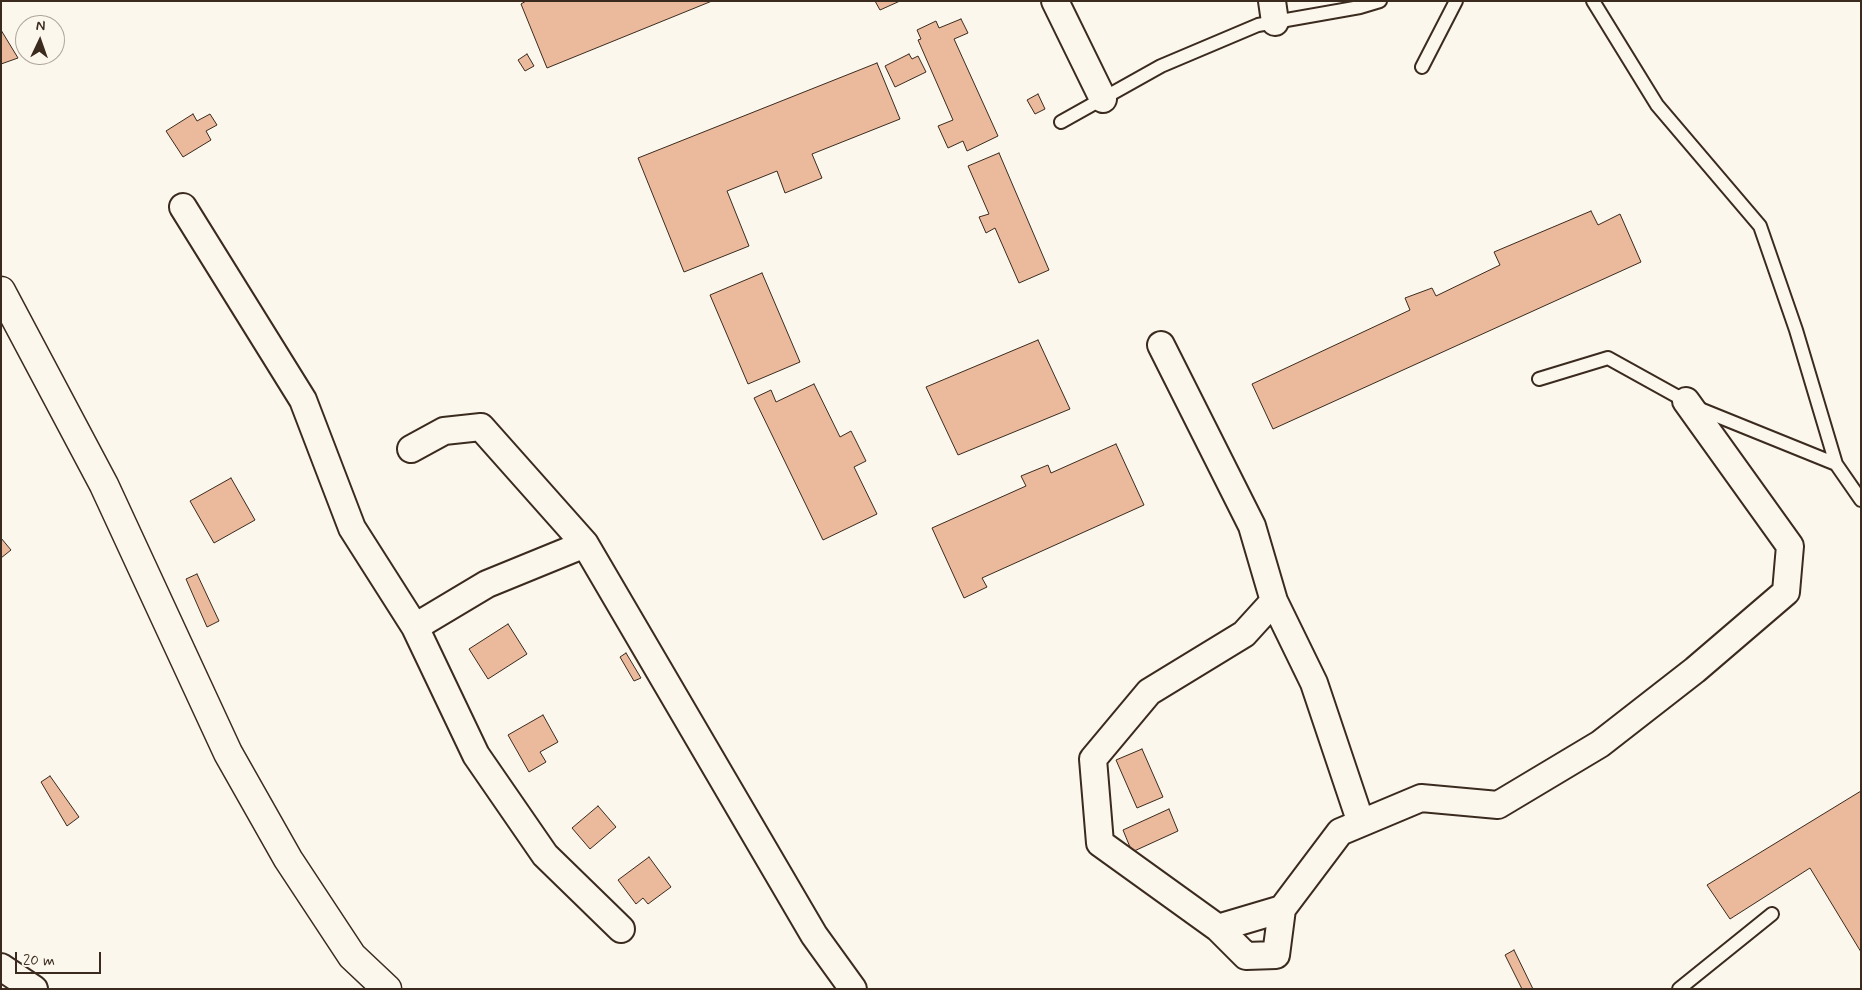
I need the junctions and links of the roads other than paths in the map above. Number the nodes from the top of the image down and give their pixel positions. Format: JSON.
{"nodes":[{"id":1,"x":1055,"y":1,"type":"edge"},
{"id":2,"x":1380,"y":1,"type":"edge"},
{"id":3,"x":1456,"y":1,"type":"edge"},
{"id":4,"x":1593,"y":1,"type":"edge"},
{"id":5,"x":1273,"y":12,"type":"edge"},
{"id":6,"x":1422,"y":67,"type":"dead end"},
{"id":7,"x":1102,"y":99,"type":"junction"},
{"id":8,"x":1061,"y":122,"type":"dead end"},
{"id":9,"x":183,"y":207,"type":"dead end"},
{"id":10,"x":1,"y":292,"type":"edge"},
{"id":11,"x":1161,"y":345,"type":"dead end"},
{"id":12,"x":1539,"y":380,"type":"dead end"},
{"id":13,"x":1686,"y":401,"type":"junction"},
{"id":14,"x":411,"y":449,"type":"dead end"},
{"id":15,"x":1836,"y":464,"type":"junction"},
{"id":16,"x":1861,"y":500,"type":"edge"},
{"id":17,"x":585,"y":544,"type":"junction"},
{"id":18,"x":1274,"y":601,"type":"junction"},
{"id":19,"x":415,"y":627,"type":"junction"},
{"id":20,"x":1361,"y":823,"type":"junction"},
{"id":21,"x":1282,"y":909,"type":"junction"},
{"id":22,"x":1772,"y":914,"type":"dead end"},
{"id":23,"x":1218,"y":928,"type":"junction"},
{"id":24,"x":621,"y":929,"type":"dead end"},
{"id":25,"x":1,"y":967,"type":"edge"},
{"id":26,"x":34,"y":989,"type":"edge"},
{"id":27,"x":387,"y":989,"type":"edge"},
{"id":28,"x":853,"y":989,"type":"edge"},
{"id":29,"x":1679,"y":989,"type":"edge"}],
"edges":[{"from":1,"to":7,"type":"street"},
{"from":2,"to":5,"type":"lane"},
{"from":3,"to":6,"type":"lane"},
{"from":4,"to":15,"type":"lane"},
{"from":5,"to":7,"type":"lane"},
{"from":7,"to":8,"type":"lane"},
{"from":9,"to":19,"type":"street"},
{"from":10,"to":27,"type":"main road"},
{"from":11,"to":18,"type":"street"},
{"from":12,"to":13,"type":"lane"},
{"from":13,"to":15,"type":"lane"},
{"from":13,"to":20,"type":"street"},
{"from":14,"to":17,"type":"street"},
{"from":15,"to":16,"type":"lane"},
{"from":17,"to":19,"type":"street"},
{"from":17,"to":28,"type":"street"},
{"from":18,"to":20,"type":"street"},
{"from":18,"to":23,"type":"street"},
{"from":19,"to":24,"type":"street"},
{"from":20,"to":21,"type":"street"},
{"from":21,"to":23,"type":"street"},
{"from":21,"to":23,"type":"street"},
{"from":22,"to":29,"type":"lane"},
{"from":25,"to":26,"type":"street"}]}
